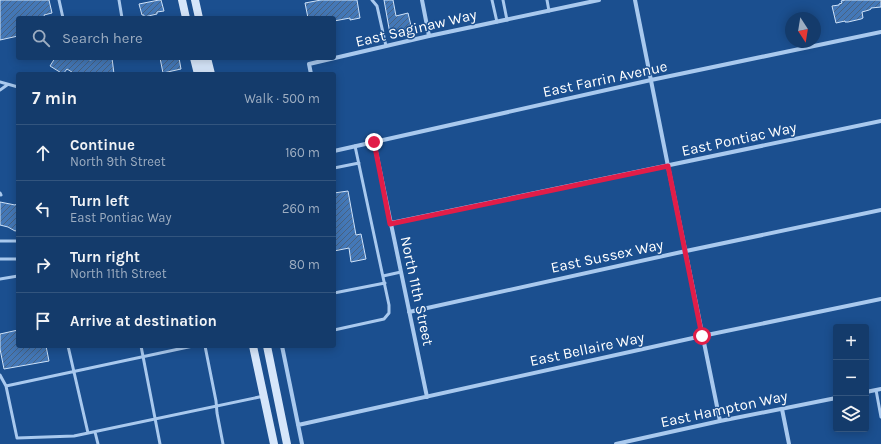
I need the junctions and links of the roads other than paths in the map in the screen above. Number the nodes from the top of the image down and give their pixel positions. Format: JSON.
{"nodes":[{"id":1,"x":59,"y":0,"type":"edge"},
{"id":2,"x":118,"y":0,"type":"edge"},
{"id":3,"x":182,"y":0,"type":"edge"},
{"id":4,"x":195,"y":0,"type":"edge"},
{"id":5,"x":372,"y":0,"type":"edge"},
{"id":6,"x":422,"y":0,"type":"edge"},
{"id":7,"x":492,"y":0,"type":"edge"},
{"id":8,"x":503,"y":0,"type":"edge"},
{"id":9,"x":547,"y":0,"type":"edge"},
{"id":10,"x":599,"y":0,"type":"edge"},
{"id":11,"x":635,"y":0,"type":"edge"},
{"id":12,"x":549,"y":11,"type":"junction"},
{"id":13,"x":63,"y":16,"type":"edge"},
{"id":14,"x":122,"y":16,"type":"edge"},
{"id":15,"x":186,"y":16,"type":"edge"},
{"id":16,"x":199,"y":16,"type":"edge"},
{"id":17,"x":507,"y":20,"type":"junction"},
{"id":18,"x":497,"y":22,"type":"junction"},
{"id":19,"x":881,"y":32,"type":"edge"},
{"id":20,"x":429,"y":36,"type":"junction"},
{"id":21,"x":386,"y":46,"type":"junction"},
{"id":22,"x":336,"y":58,"type":"edge"},
{"id":23,"x":194,"y":60,"type":"edge"},
{"id":24,"x":201,"y":60,"type":"edge"},
{"id":25,"x":208,"y":60,"type":"edge"},
{"id":26,"x":326,"y":60,"type":"edge"},
{"id":27,"x":198,"y":72,"type":"edge"},
{"id":28,"x":204,"y":72,"type":"edge"},
{"id":29,"x":210,"y":72,"type":"edge"},
{"id":30,"x":311,"y":72,"type":"edge"},
{"id":31,"x":651,"y":80,"type":"junction"},
{"id":32,"x":0,"y":82,"type":"edge"},
{"id":33,"x":7,"y":85,"type":"junction"},
{"id":34,"x":16,"y":87,"type":"edge"},
{"id":35,"x":0,"y":90,"type":"edge"},
{"id":36,"x":881,"y":121,"type":"edge"},
{"id":37,"x":374,"y":142,"type":"junction"},
{"id":38,"x":355,"y":146,"type":"junction"},
{"id":39,"x":336,"y":151,"type":"edge"},
{"id":40,"x":359,"y":163,"type":"junction"},
{"id":41,"x":668,"y":166,"type":"junction"},
{"id":42,"x":336,"y":168,"type":"edge"},
{"id":43,"x":881,"y":210,"type":"edge"},
{"id":44,"x":390,"y":224,"type":"junction"},
{"id":45,"x":0,"y":241,"type":"edge"},
{"id":46,"x":16,"y":241,"type":"edge"},
{"id":47,"x":686,"y":251,"type":"junction"},
{"id":48,"x":0,"y":259,"type":"edge"},
{"id":49,"x":16,"y":259,"type":"edge"},
{"id":50,"x":401,"y":272,"type":"junction"},
{"id":51,"x":16,"y":276,"type":"edge"},
{"id":52,"x":383,"y":276,"type":"junction"},
{"id":53,"x":0,"y":279,"type":"edge"},
{"id":54,"x":385,"y":283,"type":"junction"},
{"id":55,"x":336,"y":293,"type":"edge"},
{"id":56,"x":881,"y":298,"type":"edge"},
{"id":57,"x":409,"y":312,"type":"junction"},
{"id":58,"x":336,"y":330,"type":"edge"},
{"id":59,"x":702,"y":336,"type":"junction"},
{"id":60,"x":69,"y":348,"type":"edge"},
{"id":61,"x":141,"y":348,"type":"edge"},
{"id":62,"x":184,"y":348,"type":"edge"},
{"id":63,"x":205,"y":348,"type":"edge"},
{"id":64,"x":253,"y":348,"type":"edge"},
{"id":65,"x":267,"y":348,"type":"edge"},
{"id":66,"x":282,"y":348,"type":"edge"},
{"id":67,"x":143,"y":357,"type":"junction"},
{"id":68,"x":75,"y":371,"type":"junction"},
{"id":69,"x":0,"y":375,"type":"edge"},
{"id":70,"x":6,"y":386,"type":"junction"},
{"id":71,"x":881,"y":388,"type":"edge"},
{"id":72,"x":876,"y":390,"type":"junction"},
{"id":73,"x":869,"y":391,"type":"edge"},
{"id":74,"x":264,"y":396,"type":"junction"},
{"id":75,"x":427,"y":397,"type":"junction"},
{"id":76,"x":833,"y":399,"type":"edge"},
{"id":77,"x":217,"y":406,"type":"junction"},
{"id":78,"x":782,"y":409,"type":"junction"},
{"id":79,"x":881,"y":417,"type":"edge"},
{"id":80,"x":155,"y":419,"type":"junction"},
{"id":81,"x":720,"y":421,"type":"junction"},
{"id":82,"x":298,"y":425,"type":"junction"},
{"id":83,"x":95,"y":432,"type":"junction"},
{"id":84,"x":88,"y":433,"type":"junction"},
{"id":85,"x":98,"y":444,"type":"edge"},
{"id":86,"x":160,"y":444,"type":"edge"},
{"id":87,"x":223,"y":444,"type":"edge"},
{"id":88,"x":274,"y":444,"type":"edge"},
{"id":89,"x":287,"y":444,"type":"edge"},
{"id":90,"x":302,"y":444,"type":"edge"},
{"id":91,"x":616,"y":444,"type":"edge"},
{"id":92,"x":789,"y":444,"type":"edge"}],
"edges":[{"from":1,"to":13,"type":"lane"},
{"from":2,"to":14,"type":"lane"},
{"from":3,"to":15,"type":"main road"},
{"from":4,"to":16,"type":"main road"},
{"from":5,"to":21,"type":"lane"},
{"from":6,"to":20,"type":"street"},
{"from":7,"to":18,"type":"lane"},
{"from":8,"to":17,"type":"lane"},
{"from":9,"to":12,"type":"lane"},
{"from":10,"to":12,"type":"street","name":"East Saginaw Way"},
{"from":11,"to":31,"type":"street"},
{"from":12,"to":17,"type":"street","name":"East Saginaw Way"},
{"from":17,"to":18,"type":"street","name":"East Saginaw Way"},
{"from":18,"to":20,"type":"street","name":"East Saginaw Way"},
{"from":19,"to":31,"type":"street","name":"East Farrin Avenue"},
{"from":20,"to":21,"type":"street","name":"East Saginaw Way"},
{"from":21,"to":22,"type":"street","name":"East Saginaw Way"},
{"from":23,"to":27,"type":"main road"},
{"from":24,"to":28,"type":"main road"},
{"from":25,"to":29,"type":"main road"},
{"from":26,"to":30,"type":"street","name":"East Saginaw Way"},
{"from":31,"to":37,"type":"street","name":"East Farrin Avenue"},
{"from":31,"to":41,"type":"street"},
{"from":32,"to":33,"type":"lane"},
{"from":33,"to":34,"type":"lane"},
{"from":33,"to":35,"type":"lane"},
{"from":36,"to":41,"type":"street","name":"East Pontiac Way"},
{"from":37,"to":38,"type":"street","name":"East Farrin Avenue"},
{"from":37,"to":44,"type":"street","name":"North 11th Street"},
{"from":38,"to":39,"type":"street","name":"East Farrin Avenue"},
{"from":38,"to":40,"type":"lane"},
{"from":40,"to":42,"type":"lane"},
{"from":40,"to":52,"type":"lane"},
{"from":41,"to":44,"type":"street","name":"East Pontiac Way"},
{"from":41,"to":47,"type":"street"},
{"from":43,"to":47,"type":"street","name":"East Sussex Way"},
{"from":44,"to":50,"type":"street","name":"North 11th Street"},
{"from":45,"to":46,"type":"lane"},
{"from":47,"to":57,"type":"street","name":"East Sussex Way"},
{"from":47,"to":59,"type":"street"},
{"from":48,"to":49,"type":"lane"},
{"from":50,"to":52,"type":"lane"},
{"from":50,"to":57,"type":"street","name":"North 11th Street"},
{"from":51,"to":53,"type":"lane"},
{"from":52,"to":54,"type":"lane"},
{"from":54,"to":55,"type":"lane"},
{"from":54,"to":58,"type":"lane"},
{"from":56,"to":59,"type":"street","name":"East Bellaire Way"},
{"from":57,"to":75,"type":"street","name":"North 11th Street"},
{"from":59,"to":75,"type":"street","name":"East Bellaire Way"},
{"from":59,"to":81,"type":"street"},
{"from":60,"to":68,"type":"lane"},
{"from":61,"to":67,"type":"lane"},
{"from":62,"to":67,"type":"lane"},
{"from":63,"to":77,"type":"lane"},
{"from":64,"to":74,"type":"main road"},
{"from":65,"to":89,"type":"main road"},
{"from":66,"to":82,"type":"street"},
{"from":67,"to":68,"type":"lane"},
{"from":67,"to":80,"type":"lane"},
{"from":68,"to":70,"type":"lane"},
{"from":68,"to":84,"type":"lane"},
{"from":69,"to":70,"type":"lane"},
{"from":70,"to":84,"type":"lane"},
{"from":71,"to":72,"type":"street"},
{"from":72,"to":73,"type":"street"},
{"from":72,"to":79,"type":"lane"},
{"from":74,"to":77,"type":"lane"},
{"from":74,"to":88,"type":"main road"},
{"from":75,"to":82,"type":"street","name":"East Bellaire Way"},
{"from":76,"to":78,"type":"street","name":"East Hampton Way"},
{"from":77,"to":80,"type":"lane"},
{"from":77,"to":87,"type":"lane"},
{"from":78,"to":81,"type":"street","name":"East Hampton Way"},
{"from":78,"to":92,"type":"street"},
{"from":80,"to":83,"type":"lane"},
{"from":80,"to":86,"type":"lane"},
{"from":81,"to":91,"type":"street","name":"East Hampton Way"},
{"from":82,"to":90,"type":"street"},
{"from":83,"to":84,"type":"lane"},
{"from":83,"to":85,"type":"lane"}]}
